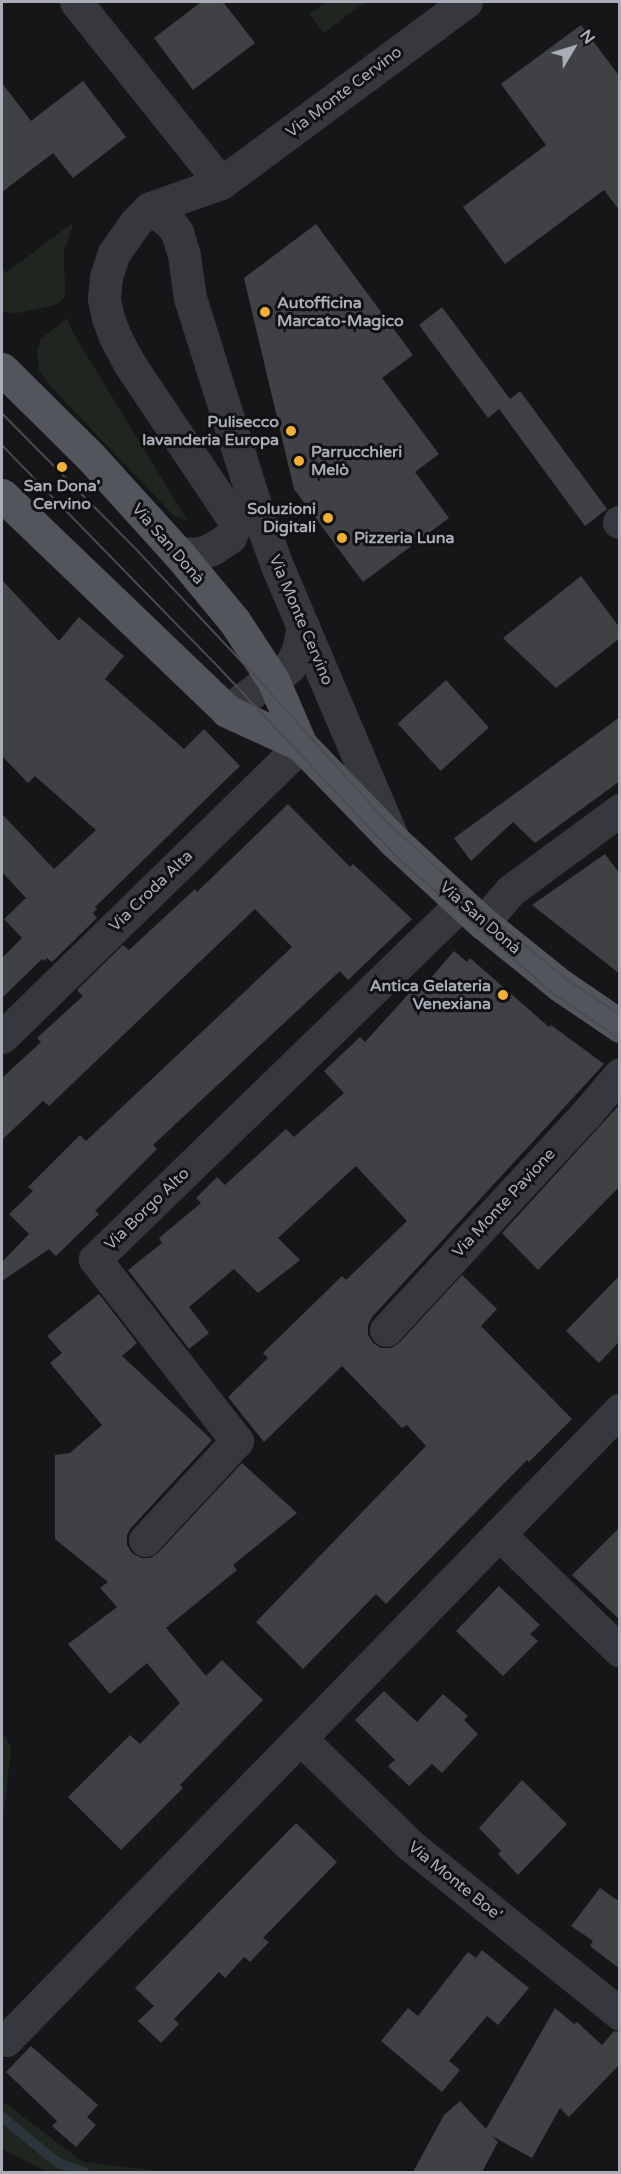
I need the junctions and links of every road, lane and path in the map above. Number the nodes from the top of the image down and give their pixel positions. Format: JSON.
{"nodes":[{"id":1,"x":76,"y":2,"type":"edge"},
{"id":2,"x":466,"y":2,"type":"edge"},
{"id":3,"x":221,"y":183,"type":"junction"},
{"id":4,"x":150,"y":208,"type":"junction"},
{"id":5,"x":184,"y":255,"type":"junction"},
{"id":6,"x":2,"y":369,"type":"edge"},
{"id":7,"x":2,"y":495,"type":"edge"},
{"id":8,"x":178,"y":553,"type":"junction"},
{"id":9,"x":303,"y":627,"type":"junction"},
{"id":10,"x":273,"y":680,"type":"junction"},
{"id":11,"x":227,"y":711,"type":"junction"},
{"id":12,"x":301,"y":745,"type":"junction"},
{"id":13,"x":620,"y":810,"type":"edge"},
{"id":14,"x":394,"y":841,"type":"junction"},
{"id":15,"x":472,"y":914,"type":"junction"},
{"id":16,"x":620,"y":1026,"type":"edge"},
{"id":17,"x":2,"y":1037,"type":"edge"},
{"id":18,"x":620,"y":1074,"type":"edge"},
{"id":19,"x":386,"y":1330,"type":"dead end"},
{"id":20,"x":620,"y":1410,"type":"edge"},
{"id":21,"x":499,"y":1534,"type":"junction"},
{"id":22,"x":145,"y":1540,"type":"dead end"},
{"id":23,"x":620,"y":1651,"type":"edge"},
{"id":24,"x":300,"y":1738,"type":"junction"},
{"id":25,"x":620,"y":2014,"type":"edge"},
{"id":26,"x":6,"y":2040,"type":"dead end"}],
"edges":[{"from":1,"to":3,"type":"street"},
{"from":2,"to":3,"type":"street","name":"Via Monte Cervino"},
{"from":3,"to":4,"type":"street","name":"Via Monte Cervino"},
{"from":3,"to":5,"type":"street","name":"Via Monte Cervino"},
{"from":4,"to":5,"type":"street","name":"Via Monte Cervino"},
{"from":4,"to":8,"type":"street","name":"Via Monte Cervino"},
{"from":5,"to":9,"type":"street","name":"Via Monte Cervino"},
{"from":6,"to":8,"type":"main road","name":"Via San Donà"},
{"from":7,"to":11,"type":"main road","name":"Via San Donà"},
{"from":8,"to":10,"type":"main road","name":"Via San Donà"},
{"from":9,"to":10,"type":"street"},
{"from":9,"to":14,"type":"street","name":"Via Monte Cervino"},
{"from":10,"to":11,"type":"street"},
{"from":10,"to":12,"type":"main road","name":"Via San Donà"},
{"from":11,"to":12,"type":"main road","name":"Via San Donà"},
{"from":12,"to":14,"type":"main road","name":"Via San Donà"},
{"from":12,"to":17,"type":"street","name":"Via Croda Alta"},
{"from":13,"to":15,"type":"street"},
{"from":14,"to":15,"type":"main road","name":"Via San Donà"},
{"from":15,"to":16,"type":"main road","name":"Via San Donà"},
{"from":15,"to":22,"type":"street","name":"Via Borgo Alto"},
{"from":18,"to":19,"type":"street","name":"Via Monte Pavione"},
{"from":20,"to":21,"type":"street"},
{"from":21,"to":23,"type":"street"},
{"from":21,"to":24,"type":"street"},
{"from":24,"to":25,"type":"street","name":"Via Monte Boe'"},
{"from":24,"to":26,"type":"street"}]}
